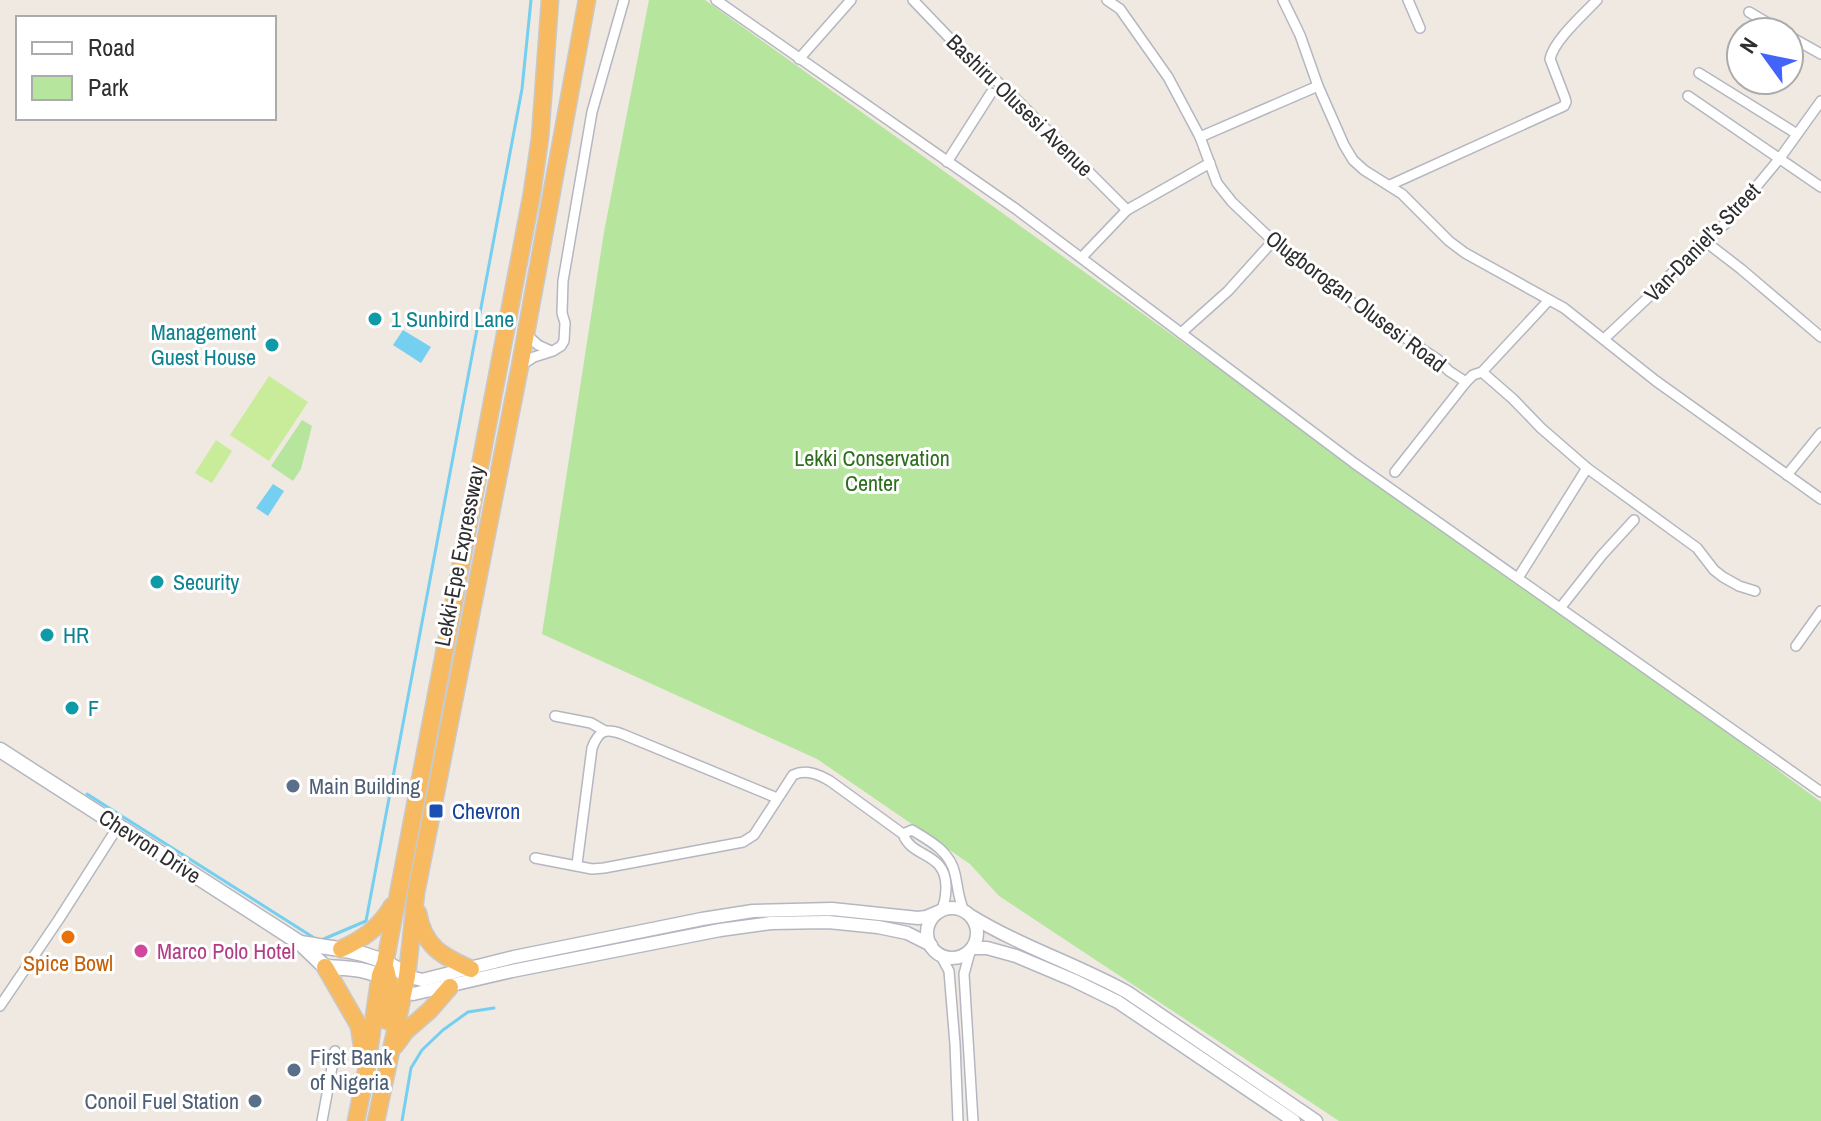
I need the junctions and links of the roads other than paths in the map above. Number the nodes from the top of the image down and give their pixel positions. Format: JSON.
{"nodes":[{"id":1,"x":550,"y":0,"type":"edge"},
{"id":2,"x":587,"y":0,"type":"edge"},
{"id":3,"x":624,"y":0,"type":"edge"},
{"id":4,"x":716,"y":0,"type":"edge"},
{"id":5,"x":851,"y":0,"type":"edge"},
{"id":6,"x":913,"y":0,"type":"edge"},
{"id":7,"x":1109,"y":0,"type":"edge"},
{"id":8,"x":1283,"y":0,"type":"edge"},
{"id":9,"x":1408,"y":0,"type":"edge"},
{"id":10,"x":1597,"y":0,"type":"edge"},
{"id":11,"x":1749,"y":12,"type":"dead end"},
{"id":12,"x":1756,"y":16,"type":"edge"},
{"id":13,"x":1420,"y":28,"type":"dead end"},
{"id":14,"x":799,"y":59,"type":"junction"},
{"id":15,"x":1699,"y":73,"type":"dead end"},
{"id":16,"x":1318,"y":86,"type":"junction"},
{"id":17,"x":991,"y":93,"type":"dead end"},
{"id":18,"x":1688,"y":96,"type":"dead end"},
{"id":19,"x":1821,"y":101,"type":"edge"},
{"id":20,"x":1797,"y":134,"type":"junction"},
{"id":21,"x":1200,"y":137,"type":"junction"},
{"id":22,"x":1780,"y":158,"type":"junction"},
{"id":23,"x":947,"y":162,"type":"junction"},
{"id":24,"x":1210,"y":163,"type":"junction"},
{"id":25,"x":1390,"y":185,"type":"junction"},
{"id":26,"x":1821,"y":187,"type":"edge"},
{"id":27,"x":1127,"y":210,"type":"junction"},
{"id":28,"x":1273,"y":241,"type":"junction"},
{"id":29,"x":1706,"y":242,"type":"junction"},
{"id":30,"x":1082,"y":257,"type":"junction"},
{"id":31,"x":1549,"y":300,"type":"junction"},
{"id":32,"x":1181,"y":333,"type":"junction"},
{"id":33,"x":526,"y":334,"type":"junction"},
{"id":34,"x":1821,"y":337,"type":"edge"},
{"id":35,"x":1604,"y":339,"type":"junction"},
{"id":36,"x":552,"y":351,"type":"junction"},
{"id":37,"x":520,"y":366,"type":"junction"},
{"id":38,"x":1482,"y":372,"type":"junction"},
{"id":39,"x":1466,"y":382,"type":"junction"},
{"id":40,"x":1821,"y":433,"type":"edge"},
{"id":41,"x":1587,"y":468,"type":"junction"},
{"id":42,"x":1395,"y":472,"type":"dead end"},
{"id":43,"x":1787,"y":475,"type":"junction"},
{"id":44,"x":1821,"y":499,"type":"edge"},
{"id":45,"x":1634,"y":520,"type":"dead end"},
{"id":46,"x":1518,"y":578,"type":"junction"},
{"id":47,"x":1755,"y":591,"type":"dead end"},
{"id":48,"x":1561,"y":607,"type":"junction"},
{"id":49,"x":1821,"y":611,"type":"edge"},
{"id":50,"x":1796,"y":646,"type":"dead end"},
{"id":51,"x":555,"y":716,"type":"dead end"},
{"id":52,"x":605,"y":731,"type":"junction"},
{"id":53,"x":0,"y":750,"type":"edge"},
{"id":54,"x":1821,"y":792,"type":"edge"},
{"id":55,"x":777,"y":798,"type":"junction"},
{"id":56,"x":412,"y":821,"type":"junction"},
{"id":57,"x":119,"y":825,"type":"junction"},
{"id":58,"x":903,"y":834,"type":"junction"},
{"id":59,"x":535,"y":858,"type":"dead end"},
{"id":60,"x":577,"y":864,"type":"junction"},
{"id":61,"x":416,"y":893,"type":"junction"},
{"id":62,"x":397,"y":897,"type":"junction"},
{"id":63,"x":940,"y":912,"type":"junction"},
{"id":64,"x":967,"y":913,"type":"junction"},
{"id":65,"x":300,"y":943,"type":"junction"},
{"id":66,"x":931,"y":945,"type":"junction"},
{"id":67,"x":341,"y":949,"type":"junction"},
{"id":68,"x":972,"y":950,"type":"junction"},
{"id":69,"x":941,"y":956,"type":"junction"},
{"id":70,"x":325,"y":967,"type":"junction"},
{"id":71,"x":471,"y":969,"type":"junction"},
{"id":72,"x":393,"y":976,"type":"junction"},
{"id":73,"x":450,"y":987,"type":"junction"},
{"id":74,"x":0,"y":1006,"type":"edge"},
{"id":75,"x":335,"y":1051,"type":"dead end"},
{"id":76,"x":389,"y":1058,"type":"junction"},
{"id":77,"x":366,"y":1072,"type":"junction"},
{"id":78,"x":322,"y":1121,"type":"edge"},
{"id":79,"x":356,"y":1121,"type":"edge"},
{"id":80,"x":369,"y":1121,"type":"edge"},
{"id":81,"x":376,"y":1121,"type":"edge"},
{"id":82,"x":958,"y":1121,"type":"edge"},
{"id":83,"x":973,"y":1121,"type":"edge"},
{"id":84,"x":1294,"y":1121,"type":"edge"},
{"id":85,"x":1316,"y":1121,"type":"edge"}],
"edges":[{"from":1,"to":56,"type":"highway","name":"Lekki-Epe Expressway"},
{"from":2,"to":33,"type":"highway","name":"Lekki-Epe Expressway"},
{"from":3,"to":36,"type":"street"},
{"from":4,"to":14,"type":"street"},
{"from":5,"to":14,"type":"street"},
{"from":6,"to":27,"type":"street","name":"Bashiru Olusesi Avenue"},
{"from":7,"to":21,"type":"street","name":"Olugborogan Olusesi Road"},
{"from":8,"to":16,"type":"street"},
{"from":9,"to":13,"type":"street"},
{"from":10,"to":25,"type":"street"},
{"from":11,"to":12,"type":"street"},
{"from":14,"to":23,"type":"street"},
{"from":15,"to":20,"type":"street"},
{"from":16,"to":21,"type":"street"},
{"from":16,"to":25,"type":"street"},
{"from":17,"to":23,"type":"street"},
{"from":18,"to":22,"type":"street"},
{"from":19,"to":20,"type":"street","name":"Van-Daniel’s Street"},
{"from":20,"to":22,"type":"street","name":"Van-Daniel’s Street"},
{"from":21,"to":24,"type":"street","name":"Olugborogan Olusesi Road"},
{"from":22,"to":26,"type":"street"},
{"from":22,"to":29,"type":"street","name":"Van-Daniel’s Street"},
{"from":23,"to":30,"type":"street"},
{"from":24,"to":27,"type":"street"},
{"from":24,"to":28,"type":"street","name":"Olugborogan Olusesi Road"},
{"from":25,"to":31,"type":"street"},
{"from":27,"to":30,"type":"street"},
{"from":28,"to":32,"type":"street"},
{"from":28,"to":39,"type":"street","name":"Olugborogan Olusesi Road"},
{"from":29,"to":34,"type":"street"},
{"from":29,"to":35,"type":"street","name":"Van-Daniel’s Street"},
{"from":30,"to":32,"type":"street"},
{"from":31,"to":35,"type":"street"},
{"from":31,"to":38,"type":"street","name":"Olugborogan Olusesi Road"},
{"from":32,"to":46,"type":"street"},
{"from":33,"to":36,"type":"street"},
{"from":33,"to":37,"type":"highway","name":"Lekki-Epe Expressway"},
{"from":35,"to":43,"type":"street"},
{"from":36,"to":37,"type":"street"},
{"from":37,"to":61,"type":"highway","name":"Lekki-Epe Expressway"},
{"from":38,"to":39,"type":"street","name":"Olugborogan Olusesi Road"},
{"from":38,"to":41,"type":"street"},
{"from":39,"to":42,"type":"street"},
{"from":40,"to":43,"type":"street"},
{"from":41,"to":46,"type":"street"},
{"from":41,"to":47,"type":"street"},
{"from":43,"to":44,"type":"street"},
{"from":45,"to":48,"type":"street"},
{"from":46,"to":48,"type":"street"},
{"from":48,"to":54,"type":"street"},
{"from":49,"to":50,"type":"street"},
{"from":51,"to":52,"type":"street"},
{"from":52,"to":55,"type":"street"},
{"from":52,"to":60,"type":"street"},
{"from":53,"to":57,"type":"main road","name":"Chevron Drive"},
{"from":55,"to":58,"type":"street"},
{"from":55,"to":60,"type":"street"},
{"from":56,"to":62,"type":"highway","name":"Lekki-Epe Expressway"},
{"from":56,"to":72,"type":"highway"},
{"from":57,"to":65,"type":"main road","name":"Chevron Drive"},
{"from":57,"to":74,"type":"street"},
{"from":58,"to":63,"type":"street"},
{"from":58,"to":64,"type":"street"},
{"from":59,"to":60,"type":"street"},
{"from":61,"to":71,"type":"highway"},
{"from":61,"to":72,"type":"highway","name":"Lekki-Epe Expressway"},
{"from":62,"to":67,"type":"highway"},
{"from":62,"to":72,"type":"highway","name":"Lekki-Epe Expressway"},
{"from":63,"to":64,"type":"street"},
{"from":63,"to":66,"type":"street"},
{"from":63,"to":71,"type":"street"},
{"from":64,"to":68,"type":"street"},
{"from":64,"to":85,"type":"street"},
{"from":65,"to":67,"type":"main road","name":"Chevron Drive"},
{"from":65,"to":70,"type":"main road","name":"Chevron Drive"},
{"from":66,"to":69,"type":"street"},
{"from":66,"to":73,"type":"street"},
{"from":67,"to":72,"type":"main road","name":"Chevron Drive"},
{"from":68,"to":69,"type":"street"},
{"from":68,"to":83,"type":"street"},
{"from":68,"to":84,"type":"street"},
{"from":69,"to":82,"type":"street"},
{"from":70,"to":72,"type":"main road"},
{"from":70,"to":77,"type":"highway"},
{"from":71,"to":72,"type":"street"},
{"from":72,"to":73,"type":"street"},
{"from":72,"to":76,"type":"highway","name":"Lekki-Epe Expressway"},
{"from":72,"to":77,"type":"highway","name":"Lekki-Epe Expressway"},
{"from":72,"to":80,"type":"highway"},
{"from":73,"to":76,"type":"highway"},
{"from":75,"to":78,"type":"street"},
{"from":76,"to":81,"type":"highway","name":"Lekki-Epe Expressway"},
{"from":77,"to":79,"type":"highway","name":"Lekki-Epe Expressway"}]}
